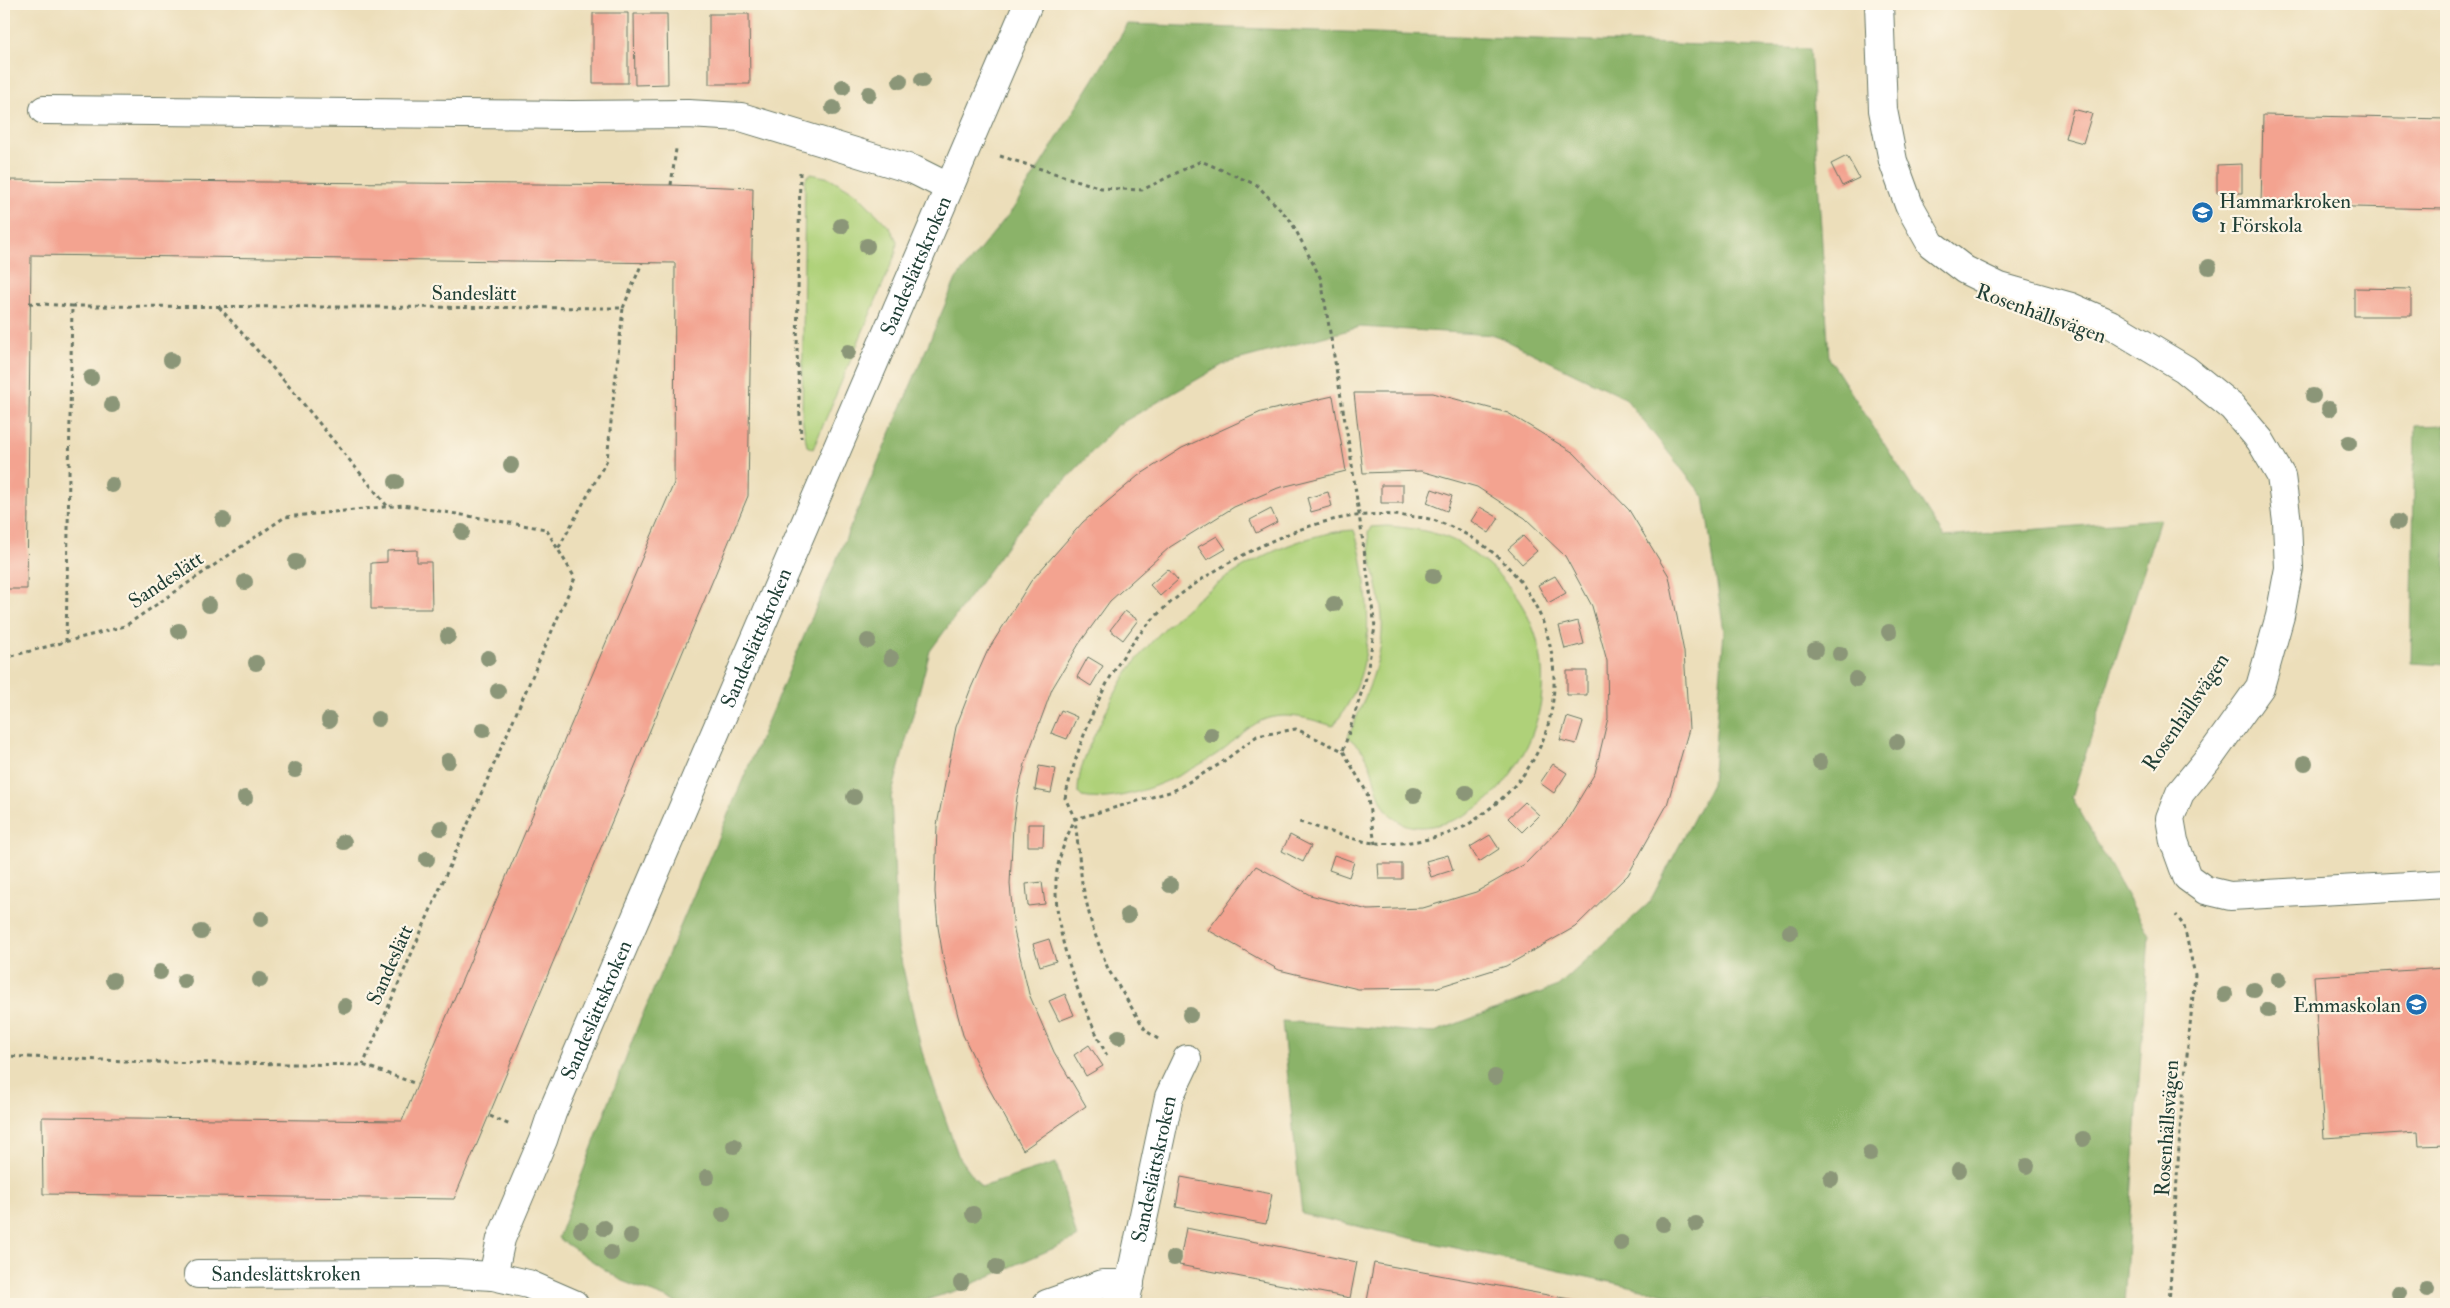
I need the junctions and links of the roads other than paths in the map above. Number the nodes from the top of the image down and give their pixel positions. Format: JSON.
{"nodes":[{"id":1,"x":1028,"y":4,"type":"edge"},
{"id":2,"x":1879,"y":4,"type":"edge"},
{"id":3,"x":44,"y":110,"type":"dead end"},
{"id":4,"x":948,"y":187,"type":"junction"},
{"id":5,"x":2446,"y":884,"type":"edge"},
{"id":6,"x":1187,"y":1059,"type":"road end"},
{"id":7,"x":198,"y":1274,"type":"dead end"},
{"id":8,"x":493,"y":1276,"type":"junction"},
{"id":9,"x":1127,"y":1294,"type":"edge"},
{"id":10,"x":574,"y":1304,"type":"edge"},
{"id":11,"x":1047,"y":1304,"type":"edge"}],
"edges":[{"from":1,"to":4,"type":"street","name":"Sandeslättskroken"},
{"from":2,"to":5,"type":"street"},
{"from":3,"to":4,"type":"street"},
{"from":4,"to":8,"type":"street","name":"Sandeslättskroken"},
{"from":6,"to":9,"type":"street","name":"Sandeslättskroken"},
{"from":7,"to":8,"type":"street","name":"Sandeslättskroken"},
{"from":8,"to":10,"type":"street","name":"Sandeslättskroken"},
{"from":9,"to":11,"type":"street","name":"Sandeslättskroken"}]}
